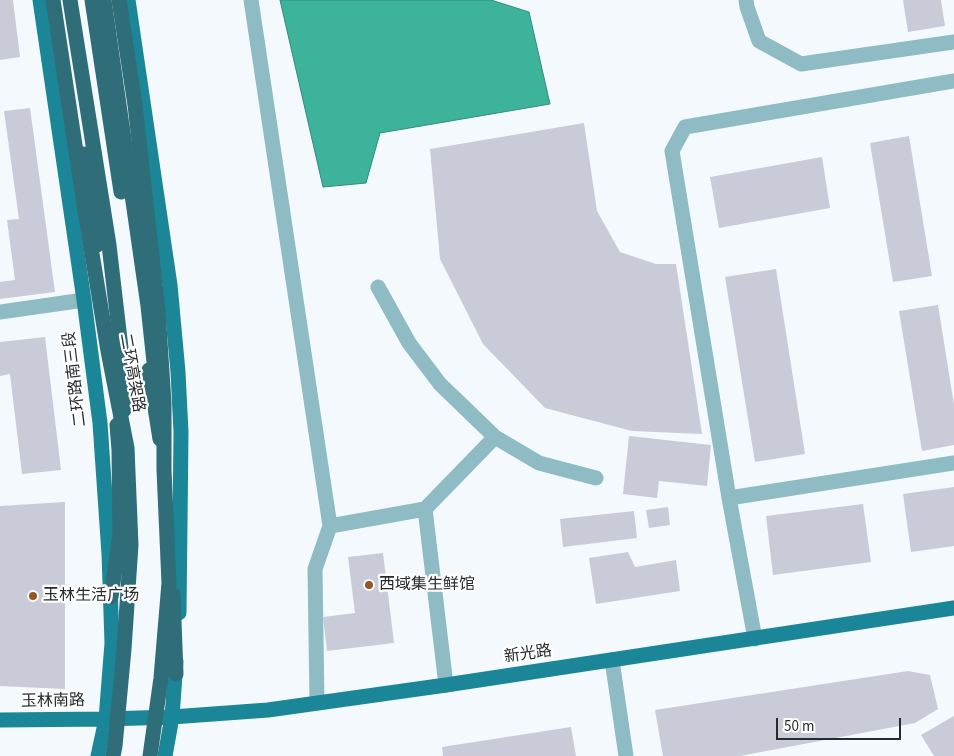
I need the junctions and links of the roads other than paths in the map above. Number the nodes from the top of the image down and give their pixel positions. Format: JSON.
{"nodes":[{"id":1,"x":40,"y":0,"type":"edge"},
{"id":2,"x":53,"y":0,"type":"edge"},
{"id":3,"x":59,"y":0,"type":"edge"},
{"id":4,"x":70,"y":0,"type":"edge"},
{"id":5,"x":92,"y":0,"type":"edge"},
{"id":6,"x":104,"y":0,"type":"edge"},
{"id":7,"x":119,"y":0,"type":"edge"},
{"id":8,"x":128,"y":0,"type":"edge"},
{"id":9,"x":250,"y":0,"type":"edge"},
{"id":10,"x":746,"y":0,"type":"edge"},
{"id":11,"x":954,"y":42,"type":"edge"},
{"id":12,"x":954,"y":81,"type":"edge"},
{"id":13,"x":378,"y":287,"type":"dead end"},
{"id":14,"x":84,"y":300,"type":"junction"},
{"id":15,"x":0,"y":312,"type":"edge"},
{"id":16,"x":494,"y":437,"type":"junction"},
{"id":17,"x":127,"y":448,"type":"junction"},
{"id":18,"x":954,"y":463,"type":"edge"},
{"id":19,"x":164,"y":470,"type":"junction"},
{"id":20,"x":596,"y":478,"type":"dead end"},
{"id":21,"x":729,"y":498,"type":"junction"},
{"id":22,"x":425,"y":509,"type":"junction"},
{"id":23,"x":330,"y":526,"type":"junction"},
{"id":24,"x":110,"y":597,"type":"junction"},
{"id":25,"x":954,"y":608,"type":"edge"},
{"id":26,"x":754,"y":639,"type":"junction"},
{"id":27,"x":612,"y":660,"type":"junction"},
{"id":28,"x":176,"y":674,"type":"junction"},
{"id":29,"x":446,"y":685,"type":"junction"},
{"id":30,"x":317,"y":703,"type":"junction"},
{"id":31,"x":172,"y":717,"type":"junction"},
{"id":32,"x":106,"y":719,"type":"junction"},
{"id":33,"x":0,"y":720,"type":"edge"},
{"id":34,"x":98,"y":756,"type":"edge"},
{"id":35,"x":113,"y":756,"type":"edge"},
{"id":36,"x":150,"y":756,"type":"edge"},
{"id":37,"x":165,"y":756,"type":"edge"},
{"id":38,"x":626,"y":756,"type":"edge"}],
"edges":[{"from":1,"to":14,"type":"main road","name":"二环路南三段"},
{"from":2,"to":17,"type":"highway","name":"二环高架路","bridge":true},
{"from":3,"to":24,"type":"highway"},
{"from":4,"to":17,"type":"highway","bridge":true},
{"from":5,"to":19,"type":"highway","bridge":true},
{"from":6,"to":28,"type":"highway"},
{"from":7,"to":19,"type":"highway","name":"二环高架路","bridge":true},
{"from":8,"to":28,"type":"main road"},
{"from":9,"to":23,"type":"street"},
{"from":10,"to":11,"type":"street"},
{"from":12,"to":21,"type":"street"},
{"from":13,"to":16,"type":"street"},
{"from":14,"to":15,"type":"street"},
{"from":14,"to":24,"type":"main road","name":"二环路南三段"},
{"from":16,"to":20,"type":"street"},
{"from":16,"to":22,"type":"street"},
{"from":17,"to":35,"type":"highway","name":"二环高架路","bridge":true},
{"from":18,"to":21,"type":"street"},
{"from":19,"to":36,"type":"highway","name":"二环高架路","bridge":true},
{"from":21,"to":26,"type":"street"},
{"from":22,"to":23,"type":"street"},
{"from":22,"to":29,"type":"street"},
{"from":23,"to":30,"type":"street"},
{"from":24,"to":32,"type":"main road","name":"二环路南三段"},
{"from":25,"to":26,"type":"main road","name":"新光路"},
{"from":26,"to":27,"type":"main road","name":"新光路"},
{"from":27,"to":29,"type":"main road","name":"新光路"},
{"from":27,"to":38,"type":"street"},
{"from":28,"to":31,"type":"main road"},
{"from":29,"to":30,"type":"main road","name":"新光路"},
{"from":30,"to":31,"type":"main road","name":"新光路"},
{"from":31,"to":32,"type":"main road","name":"新光路"},
{"from":31,"to":37,"type":"main road"},
{"from":32,"to":33,"type":"main road","name":"玉林南路"},
{"from":32,"to":34,"type":"main road","name":"二环路南三段"}]}
